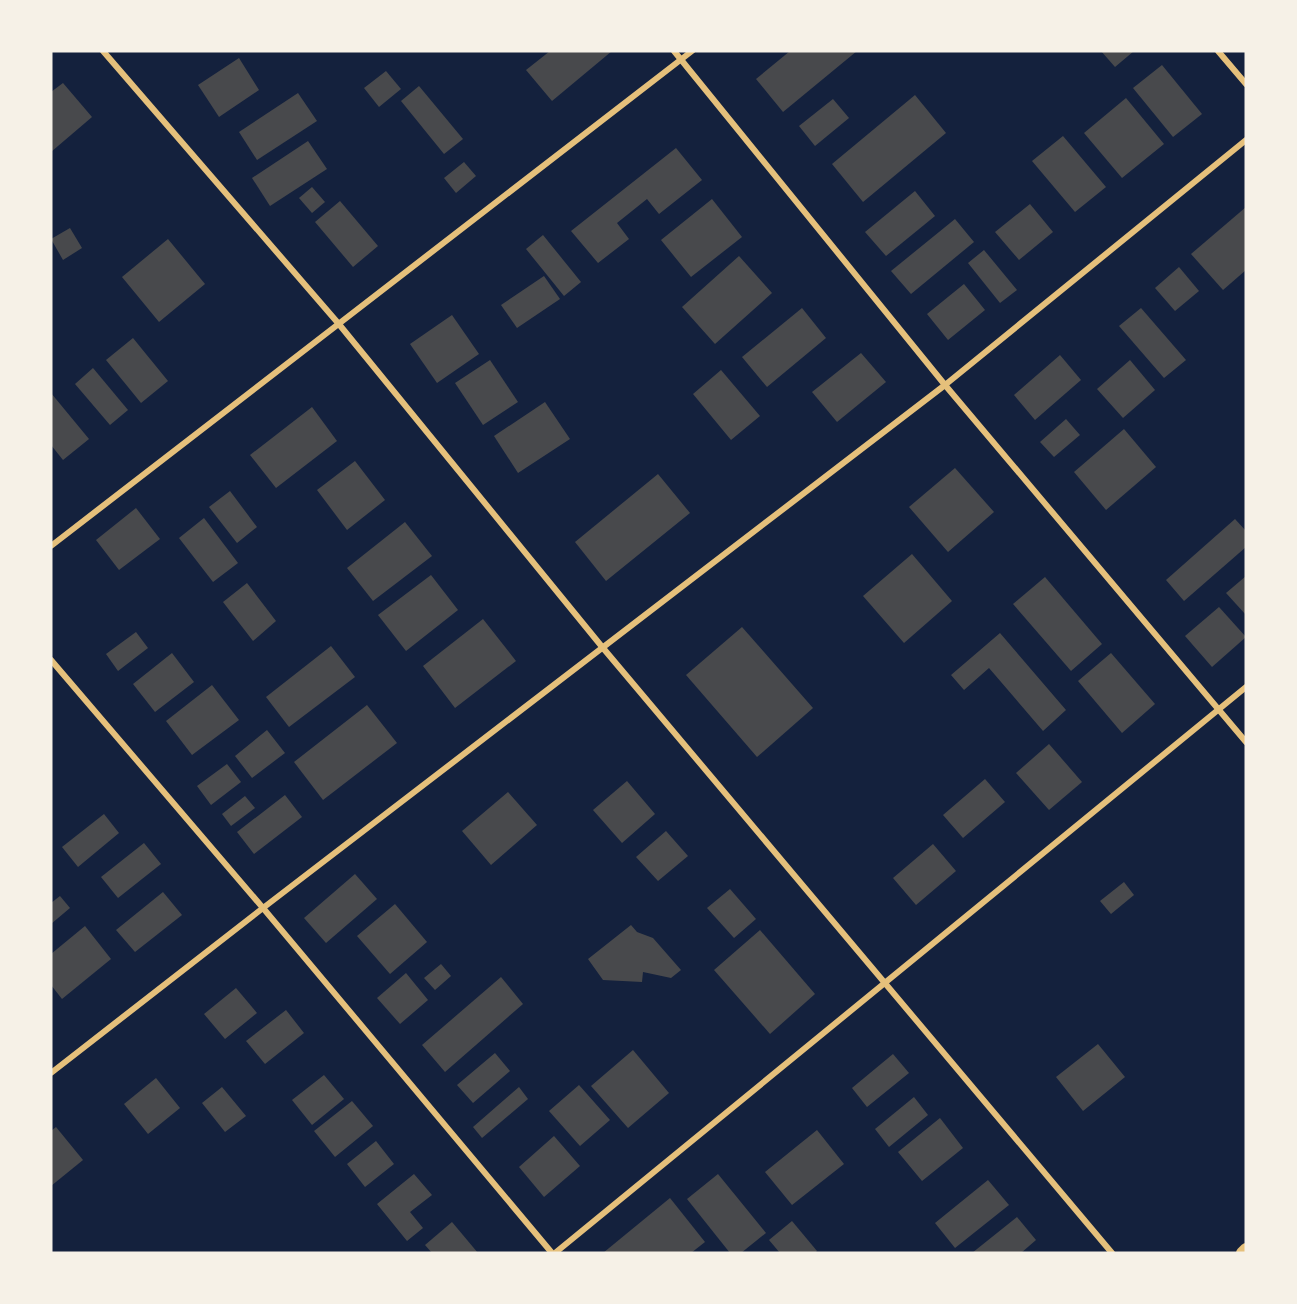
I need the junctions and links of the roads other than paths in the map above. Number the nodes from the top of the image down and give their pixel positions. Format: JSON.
{"nodes":[{"id":1,"x":103,"y":51,"type":"edge"},
{"id":2,"x":674,"y":51,"type":"edge"},
{"id":3,"x":692,"y":51,"type":"edge"},
{"id":4,"x":1218,"y":51,"type":"edge"},
{"id":5,"x":681,"y":59,"type":"junction"},
{"id":6,"x":1246,"y":84,"type":"edge"},
{"id":7,"x":1246,"y":140,"type":"edge"},
{"id":8,"x":338,"y":323,"type":"junction"},
{"id":9,"x":945,"y":385,"type":"junction"},
{"id":10,"x":51,"y":546,"type":"edge"},
{"id":11,"x":603,"y":648,"type":"junction"},
{"id":12,"x":51,"y":660,"type":"edge"},
{"id":13,"x":1246,"y":687,"type":"edge"},
{"id":14,"x":1219,"y":710,"type":"junction"},
{"id":15,"x":1246,"y":742,"type":"edge"},
{"id":16,"x":262,"y":908,"type":"junction"},
{"id":17,"x":886,"y":983,"type":"junction"},
{"id":18,"x":51,"y":1073,"type":"edge"},
{"id":19,"x":1246,"y":1250,"type":"edge"},
{"id":20,"x":554,"y":1253,"type":"edge"},
{"id":21,"x":1112,"y":1253,"type":"edge"},
{"id":22,"x":1242,"y":1253,"type":"edge"}],
"edges":[{"from":1,"to":8,"type":"street"},
{"from":2,"to":5,"type":"street"},
{"from":3,"to":5,"type":"street"},
{"from":4,"to":6,"type":"street"},
{"from":5,"to":8,"type":"street"},
{"from":5,"to":9,"type":"street"},
{"from":7,"to":9,"type":"street"},
{"from":8,"to":10,"type":"street"},
{"from":8,"to":11,"type":"street"},
{"from":9,"to":11,"type":"street"},
{"from":9,"to":14,"type":"street"},
{"from":11,"to":16,"type":"street"},
{"from":11,"to":17,"type":"street"},
{"from":12,"to":16,"type":"street"},
{"from":13,"to":14,"type":"street"},
{"from":14,"to":15,"type":"street"},
{"from":14,"to":17,"type":"street"},
{"from":16,"to":18,"type":"street"},
{"from":16,"to":20,"type":"street"},
{"from":17,"to":20,"type":"street"},
{"from":17,"to":21,"type":"street"},
{"from":19,"to":22,"type":"main road"}]}
